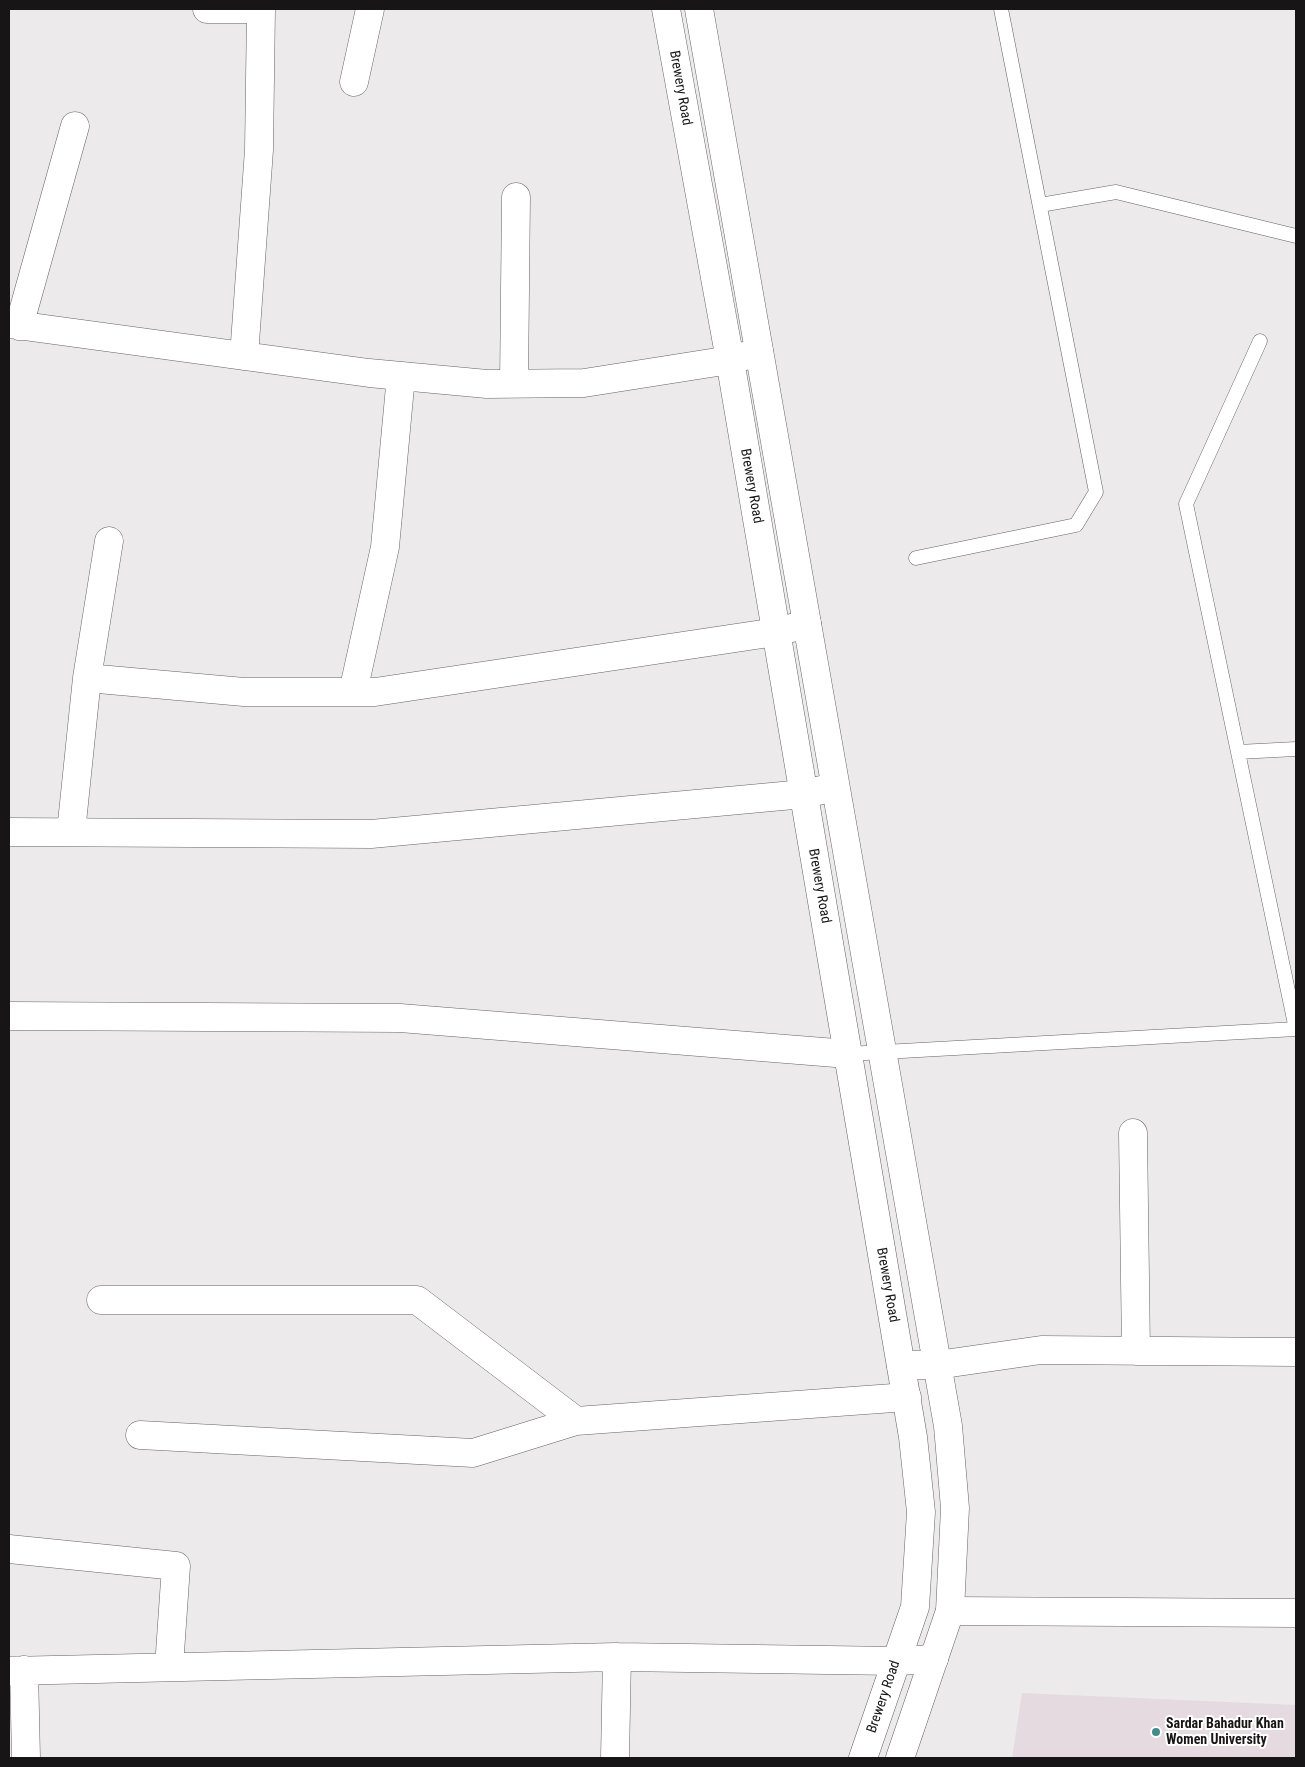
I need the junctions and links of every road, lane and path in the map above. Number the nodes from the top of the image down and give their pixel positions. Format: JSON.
{"nodes":[{"id":1,"x":207,"y":9,"type":"edge"},
{"id":2,"x":262,"y":9,"type":"edge"},
{"id":3,"x":370,"y":9,"type":"edge"},
{"id":4,"x":666,"y":9,"type":"edge"},
{"id":5,"x":699,"y":9,"type":"edge"},
{"id":6,"x":1001,"y":9,"type":"edge"},
{"id":7,"x":354,"y":82,"type":"dead end"},
{"id":8,"x":75,"y":126,"type":"dead end"},
{"id":9,"x":516,"y":197,"type":"dead end"},
{"id":10,"x":1040,"y":205,"type":"junction"},
{"id":11,"x":1296,"y":236,"type":"edge"},
{"id":12,"x":14,"y":325,"type":"edge"},
{"id":13,"x":1260,"y":341,"type":"dead end"},
{"id":14,"x":759,"y":352,"type":"junction"},
{"id":15,"x":244,"y":356,"type":"junction"},
{"id":16,"x":730,"y":360,"type":"junction"},
{"id":17,"x":401,"y":376,"type":"junction"},
{"id":18,"x":514,"y":383,"type":"junction"},
{"id":19,"x":109,"y":541,"type":"dead end"},
{"id":20,"x":916,"y":558,"type":"dead end"},
{"id":21,"x":807,"y":624,"type":"junction"},
{"id":22,"x":776,"y":632,"type":"junction"},
{"id":23,"x":86,"y":678,"type":"junction"},
{"id":24,"x":353,"y":692,"type":"junction"},
{"id":25,"x":1296,"y":749,"type":"edge"},
{"id":26,"x":1238,"y":752,"type":"junction"},
{"id":27,"x":836,"y":787,"type":"junction"},
{"id":28,"x":804,"y":794,"type":"junction"},
{"id":29,"x":9,"y":832,"type":"edge"},
{"id":30,"x":71,"y":832,"type":"junction"},
{"id":31,"x":9,"y":1016,"type":"edge"},
{"id":32,"x":1296,"y":1029,"type":"edge"},
{"id":33,"x":883,"y":1053,"type":"junction"},
{"id":34,"x":848,"y":1054,"type":"junction"},
{"id":35,"x":1133,"y":1133,"type":"dead end"},
{"id":36,"x":101,"y":1300,"type":"dead end"},
{"id":37,"x":1136,"y":1351,"type":"junction"},
{"id":38,"x":1296,"y":1352,"type":"edge"},
{"id":39,"x":901,"y":1365,"type":"junction"},
{"id":40,"x":937,"y":1366,"type":"junction"},
{"id":41,"x":906,"y":1396,"type":"junction"},
{"id":42,"x":576,"y":1421,"type":"junction"},
{"id":43,"x":140,"y":1435,"type":"dead end"},
{"id":44,"x":9,"y":1549,"type":"edge"},
{"id":45,"x":950,"y":1611,"type":"junction"},
{"id":46,"x":1296,"y":1613,"type":"edge"},
{"id":47,"x":617,"y":1657,"type":"junction"},
{"id":48,"x":934,"y":1659,"type":"junction"},
{"id":49,"x":897,"y":1661,"type":"junction"},
{"id":50,"x":169,"y":1667,"type":"junction"},
{"id":51,"x":16,"y":1671,"type":"edge"},
{"id":52,"x":26,"y":1758,"type":"edge"},
{"id":53,"x":615,"y":1758,"type":"edge"},
{"id":54,"x":863,"y":1758,"type":"edge"},
{"id":55,"x":900,"y":1758,"type":"edge"}],
"edges":[{"from":1,"to":2,"type":"street"},
{"from":2,"to":15,"type":"street"},
{"from":3,"to":7,"type":"street"},
{"from":4,"to":16,"type":"street","name":"Brewery Road"},
{"from":5,"to":14,"type":"street"},
{"from":6,"to":10,"type":"lane"},
{"from":8,"to":12,"type":"street"},
{"from":9,"to":18,"type":"street"},
{"from":10,"to":11,"type":"lane"},
{"from":10,"to":20,"type":"lane"},
{"from":12,"to":15,"type":"street"},
{"from":13,"to":26,"type":"lane"},
{"from":14,"to":16,"type":"street"},
{"from":14,"to":21,"type":"street"},
{"from":15,"to":17,"type":"street"},
{"from":16,"to":18,"type":"street"},
{"from":16,"to":22,"type":"street","name":"Brewery Road"},
{"from":17,"to":18,"type":"street"},
{"from":17,"to":24,"type":"street"},
{"from":19,"to":23,"type":"street"},
{"from":21,"to":22,"type":"street"},
{"from":21,"to":27,"type":"street"},
{"from":22,"to":24,"type":"street"},
{"from":22,"to":28,"type":"street","name":"Brewery Road"},
{"from":23,"to":24,"type":"street"},
{"from":23,"to":30,"type":"street"},
{"from":25,"to":26,"type":"lane"},
{"from":26,"to":32,"type":"lane"},
{"from":27,"to":28,"type":"street"},
{"from":27,"to":33,"type":"street"},
{"from":28,"to":30,"type":"street"},
{"from":28,"to":34,"type":"street","name":"Brewery Road"},
{"from":29,"to":30,"type":"street"},
{"from":31,"to":34,"type":"street"},
{"from":32,"to":33,"type":"lane"},
{"from":33,"to":34,"type":"lane"},
{"from":33,"to":40,"type":"street"},
{"from":34,"to":39,"type":"street","name":"Brewery Road"},
{"from":35,"to":37,"type":"street"},
{"from":36,"to":42,"type":"street"},
{"from":37,"to":38,"type":"street"},
{"from":37,"to":40,"type":"street"},
{"from":39,"to":40,"type":"street"},
{"from":39,"to":41,"type":"street","name":"Brewery Road"},
{"from":40,"to":45,"type":"street"},
{"from":41,"to":42,"type":"street"},
{"from":41,"to":49,"type":"street","name":"Brewery Road"},
{"from":42,"to":43,"type":"street"},
{"from":44,"to":50,"type":"street"},
{"from":45,"to":46,"type":"street"},
{"from":45,"to":48,"type":"street"},
{"from":47,"to":49,"type":"street"},
{"from":47,"to":50,"type":"street"},
{"from":47,"to":53,"type":"street"},
{"from":48,"to":49,"type":"street"},
{"from":48,"to":55,"type":"street"},
{"from":49,"to":54,"type":"street","name":"Brewery Road"},
{"from":50,"to":51,"type":"street"},
{"from":51,"to":52,"type":"street"}]}
